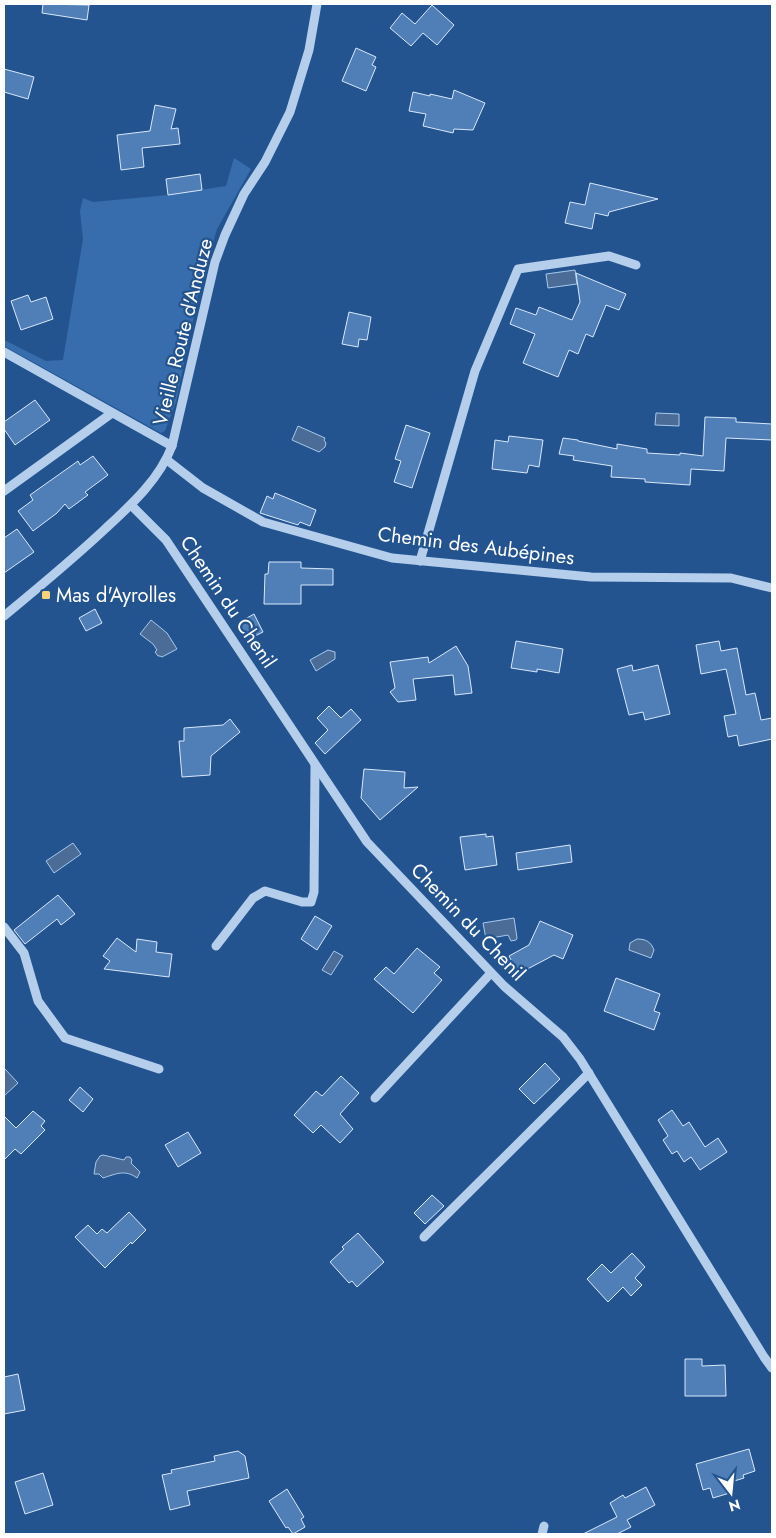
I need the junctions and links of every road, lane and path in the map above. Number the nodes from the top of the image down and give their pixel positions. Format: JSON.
{"nodes":[{"id":1,"x":316,"y":4,"type":"edge"},
{"id":2,"x":636,"y":265,"type":"dead end"},
{"id":3,"x":4,"y":352,"type":"edge"},
{"id":4,"x":112,"y":413,"type":"junction"},
{"id":5,"x":172,"y":446,"type":"junction"},
{"id":6,"x":167,"y":460,"type":"junction"},
{"id":7,"x":4,"y":491,"type":"edge"},
{"id":8,"x":131,"y":505,"type":"junction"},
{"id":9,"x":420,"y":561,"type":"junction"},
{"id":10,"x":772,"y":588,"type":"edge"},
{"id":11,"x":4,"y":616,"type":"edge"},
{"id":12,"x":315,"y":765,"type":"junction"},
{"id":13,"x":4,"y":927,"type":"edge"},
{"id":14,"x":216,"y":946,"type":"dead end"},
{"id":15,"x":491,"y":973,"type":"junction"},
{"id":16,"x":159,"y":1069,"type":"dead end"},
{"id":17,"x":589,"y":1074,"type":"junction"},
{"id":18,"x":375,"y":1098,"type":"dead end"},
{"id":19,"x":424,"y":1238,"type":"dead end"},
{"id":20,"x":772,"y":1368,"type":"edge"}],
"edges":[{"from":1,"to":5,"type":"street","name":"Vieille Route d'Anduze"},
{"from":2,"to":9,"type":"street"},
{"from":3,"to":4,"type":"street"},
{"from":4,"to":5,"type":"street"},
{"from":4,"to":7,"type":"street"},
{"from":5,"to":6,"type":"street","name":"Vieille Route d'Anduze"},
{"from":6,"to":8,"type":"street","name":"Vieille Route d'Anduze"},
{"from":6,"to":9,"type":"street","name":"Chemin des Aubépines"},
{"from":8,"to":11,"type":"street","name":"Vieille Route d'Anduze"},
{"from":8,"to":12,"type":"street","name":"Chemin du Chenil"},
{"from":9,"to":10,"type":"street","name":"Chemin des Aubépines"},
{"from":12,"to":14,"type":"street"},
{"from":12,"to":15,"type":"street","name":"Chemin du Chenil"},
{"from":13,"to":16,"type":"street"},
{"from":15,"to":17,"type":"street","name":"Chemin du Chenil"},
{"from":15,"to":18,"type":"street"},
{"from":17,"to":19,"type":"street"},
{"from":17,"to":20,"type":"street","name":"Chemin du Chenil"}]}
